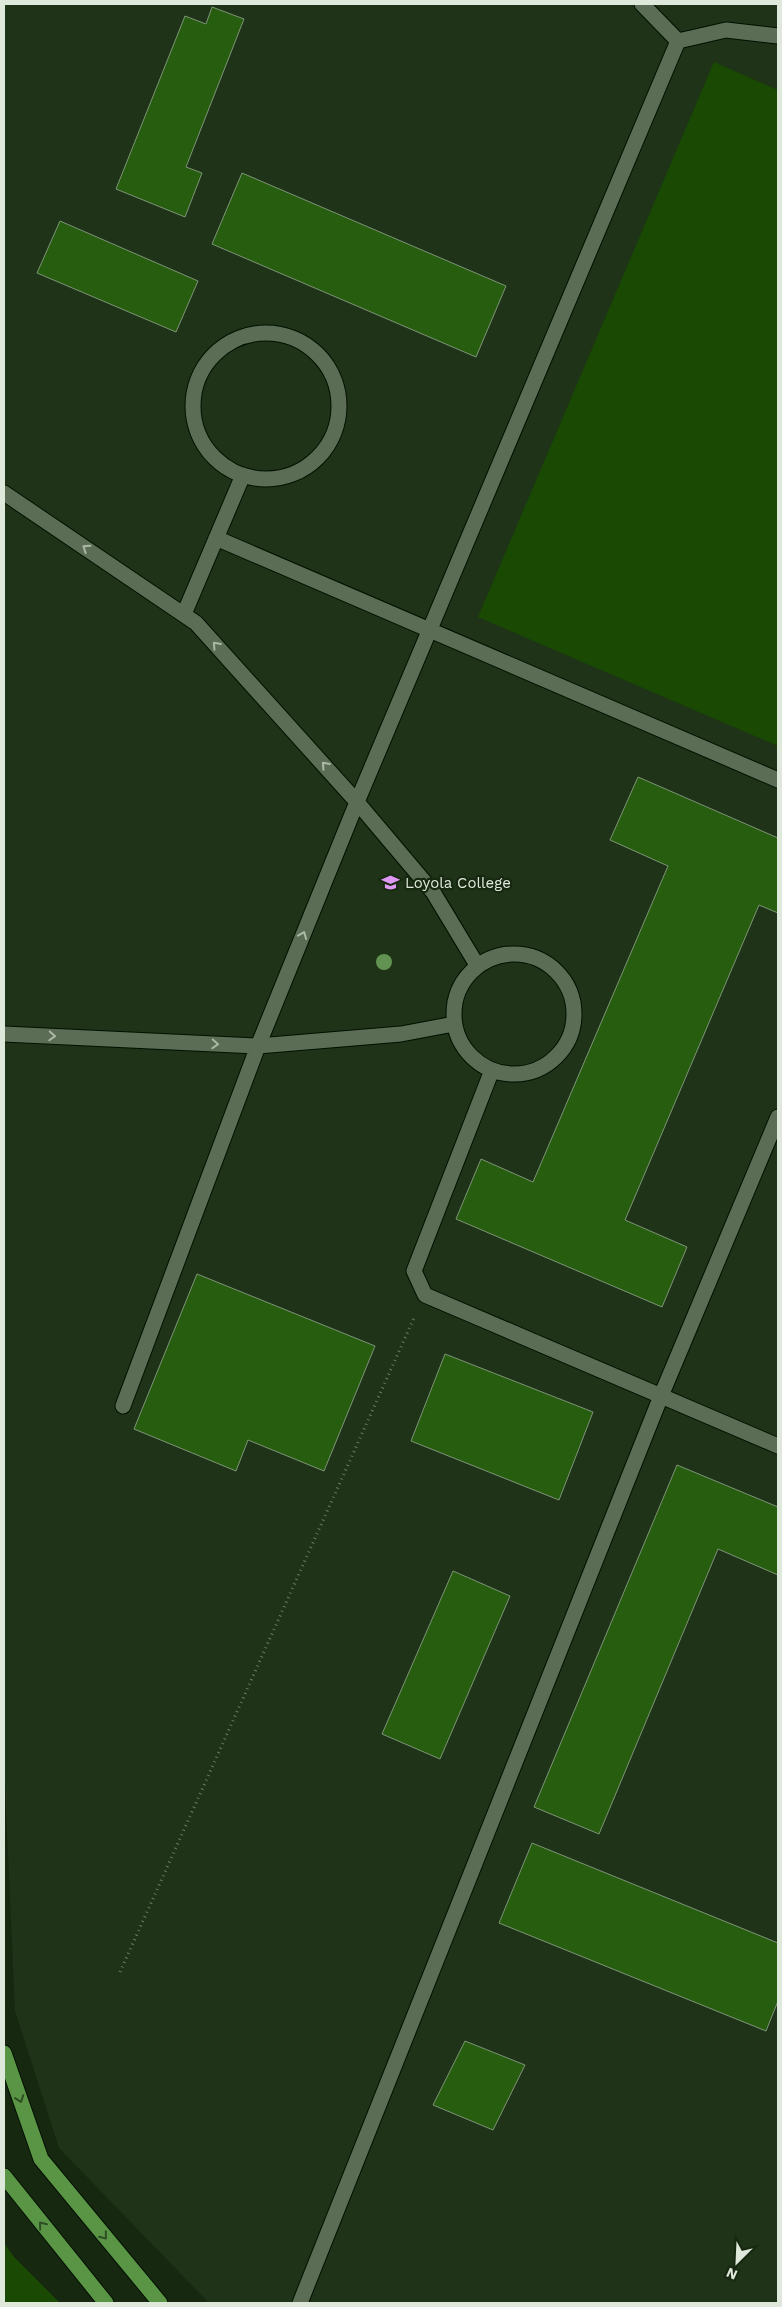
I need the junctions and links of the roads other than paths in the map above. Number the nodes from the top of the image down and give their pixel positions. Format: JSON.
{"nodes":[{"id":1,"x":642,"y":4,"type":"edge"},
{"id":2,"x":778,"y":36,"type":"edge"},
{"id":3,"x":678,"y":40,"type":"junction"},
{"id":4,"x":243,"y":475,"type":"junction"},
{"id":5,"x":4,"y":493,"type":"edge"},
{"id":6,"x":216,"y":538,"type":"junction"},
{"id":7,"x":184,"y":614,"type":"junction"},
{"id":8,"x":430,"y":630,"type":"junction"},
{"id":9,"x":778,"y":780,"type":"edge"},
{"id":10,"x":357,"y":802,"type":"junction"},
{"id":11,"x":477,"y":965,"type":"junction"},
{"id":12,"x":454,"y":1024,"type":"junction"},
{"id":13,"x":4,"y":1034,"type":"edge"},
{"id":14,"x":258,"y":1046,"type":"junction"},
{"id":15,"x":492,"y":1070,"type":"junction"},
{"id":16,"x":778,"y":1117,"type":"edge"},
{"id":17,"x":661,"y":1396,"type":"junction"},
{"id":18,"x":122,"y":1406,"type":"dead end"},
{"id":19,"x":778,"y":1446,"type":"edge"},
{"id":20,"x":4,"y":2053,"type":"edge"},
{"id":21,"x":4,"y":2176,"type":"edge"},
{"id":22,"x":106,"y":2303,"type":"edge"},
{"id":23,"x":160,"y":2303,"type":"edge"},
{"id":24,"x":300,"y":2303,"type":"edge"}],
"edges":[{"from":1,"to":3,"type":"street"},
{"from":2,"to":3,"type":"street"},
{"from":3,"to":8,"type":"street"},
{"from":4,"to":4,"type":"street"},
{"from":4,"to":6,"type":"street"},
{"from":7,"to":5,"type":"street","one_way":true},
{"from":6,"to":7,"type":"street"},
{"from":6,"to":8,"type":"street"},
{"from":10,"to":7,"type":"street","one_way":true},
{"from":8,"to":9,"type":"street"},
{"from":8,"to":10,"type":"street"},
{"from":10,"to":11,"type":"street"},
{"from":14,"to":10,"type":"street","one_way":true},
{"from":11,"to":12,"type":"street"},
{"from":11,"to":15,"type":"street"},
{"from":12,"to":14,"type":"street"},
{"from":12,"to":15,"type":"street"},
{"from":13,"to":14,"type":"street","one_way":true},
{"from":14,"to":18,"type":"street"},
{"from":15,"to":17,"type":"street"},
{"from":16,"to":17,"type":"street"},
{"from":17,"to":19,"type":"street"},
{"from":17,"to":24,"type":"street"},
{"from":20,"to":23,"type":"main road","one_way":true},
{"from":22,"to":21,"type":"main road","one_way":true}]}
